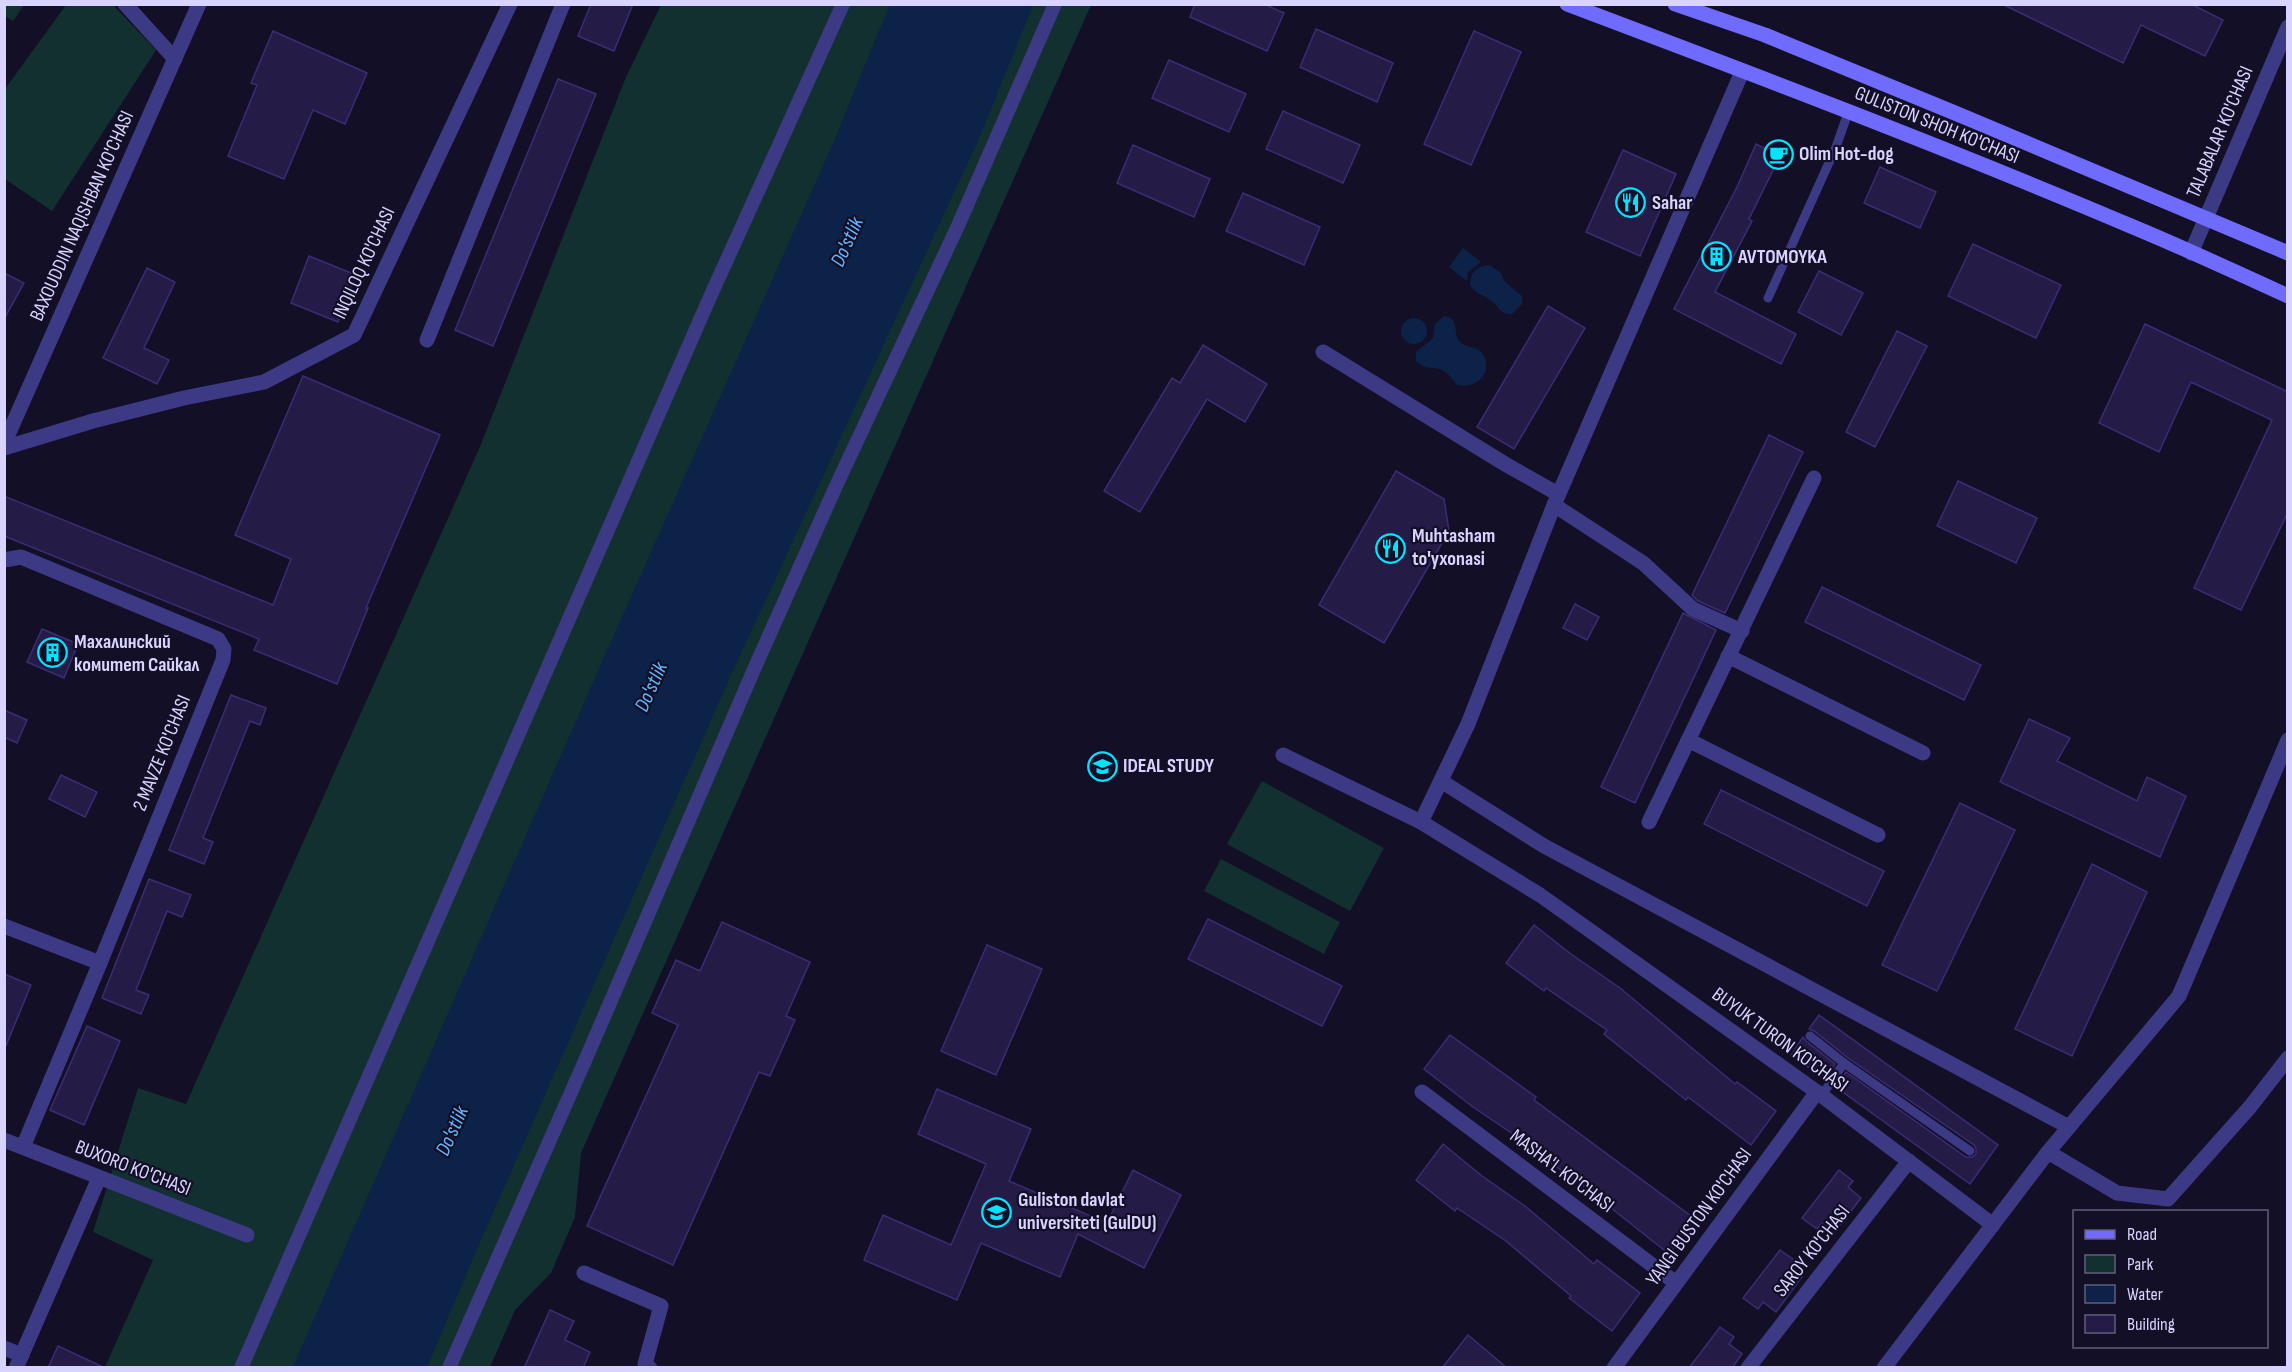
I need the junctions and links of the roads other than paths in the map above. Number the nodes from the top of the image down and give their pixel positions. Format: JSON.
{"nodes":[{"id":1,"x":125,"y":4,"type":"edge"},
{"id":2,"x":199,"y":4,"type":"edge"},
{"id":3,"x":510,"y":4,"type":"edge"},
{"id":4,"x":563,"y":4,"type":"edge"},
{"id":5,"x":843,"y":4,"type":"edge"},
{"id":6,"x":1055,"y":4,"type":"edge"},
{"id":7,"x":1567,"y":4,"type":"edge"},
{"id":8,"x":1675,"y":5,"type":"edge"},
{"id":9,"x":2288,"y":27,"type":"edge"},
{"id":10,"x":175,"y":59,"type":"junction"},
{"id":11,"x":1742,"y":72,"type":"junction"},
{"id":12,"x":1848,"y":112,"type":"junction"},
{"id":13,"x":2205,"y":220,"type":"junction"},
{"id":14,"x":2191,"y":253,"type":"junction"},
{"id":15,"x":2288,"y":253,"type":"edge"},
{"id":16,"x":2288,"y":296,"type":"edge"},
{"id":17,"x":1768,"y":298,"type":"dead end"},
{"id":18,"x":427,"y":340,"type":"dead end"},
{"id":19,"x":1323,"y":352,"type":"dead end"},
{"id":20,"x":4,"y":446,"type":"edge"},
{"id":21,"x":1814,"y":478,"type":"dead end"},
{"id":22,"x":1556,"y":500,"type":"junction"},
{"id":23,"x":4,"y":560,"type":"edge"},
{"id":24,"x":1742,"y":631,"type":"junction"},
{"id":25,"x":1728,"y":656,"type":"junction"},
{"id":26,"x":1688,"y":740,"type":"junction"},
{"id":27,"x":2288,"y":741,"type":"edge"},
{"id":28,"x":1923,"y":753,"type":"dead end"},
{"id":29,"x":1283,"y":755,"type":"dead end"},
{"id":30,"x":1441,"y":781,"type":"junction"},
{"id":31,"x":1421,"y":822,"type":"junction"},
{"id":32,"x":1649,"y":822,"type":"dead end"},
{"id":33,"x":1878,"y":835,"type":"dead end"},
{"id":34,"x":4,"y":926,"type":"edge"},
{"id":35,"x":100,"y":963,"type":"junction"},
{"id":36,"x":1810,"y":1036,"type":"dead end"},
{"id":37,"x":1844,"y":1063,"type":"junction"},
{"id":38,"x":2286,"y":1065,"type":"edge"},
{"id":39,"x":1422,"y":1092,"type":"dead end"},
{"id":40,"x":1820,"y":1094,"type":"junction"},
{"id":41,"x":2069,"y":1127,"type":"junction"},
{"id":42,"x":4,"y":1140,"type":"edge"},
{"id":43,"x":23,"y":1148,"type":"junction"},
{"id":44,"x":1970,"y":1151,"type":"dead end"},
{"id":45,"x":2048,"y":1152,"type":"junction"},
{"id":46,"x":1909,"y":1161,"type":"junction"},
{"id":47,"x":99,"y":1178,"type":"junction"},
{"id":48,"x":1993,"y":1225,"type":"junction"},
{"id":49,"x":247,"y":1235,"type":"dead end"},
{"id":50,"x":584,"y":1273,"type":"dead end"},
{"id":51,"x":1676,"y":1283,"type":"junction"},
{"id":52,"x":4,"y":1348,"type":"edge"},
{"id":53,"x":19,"y":1361,"type":"edge"},
{"id":54,"x":241,"y":1368,"type":"edge"},
{"id":55,"x":449,"y":1368,"type":"edge"},
{"id":56,"x":650,"y":1368,"type":"edge"},
{"id":57,"x":1614,"y":1368,"type":"edge"},
{"id":58,"x":1748,"y":1368,"type":"edge"},
{"id":59,"x":1884,"y":1368,"type":"edge"}],
"edges":[{"from":1,"to":10,"type":"street"},
{"from":2,"to":10,"type":"street","name":"BAXOUDDIN NAQISHBAN KO'CHASI"},
{"from":3,"to":20,"type":"street","name":"INQILOQ KO'CHASI"},
{"from":4,"to":18,"type":"street"},
{"from":5,"to":54,"type":"street"},
{"from":6,"to":55,"type":"street"},
{"from":7,"to":11,"type":"main road","name":"GULISTON SHOH KO'CHASI"},
{"from":8,"to":13,"type":"main road","name":"GULISTON SHOH KO'CHASI"},
{"from":9,"to":13,"type":"street","name":"TALABALAR KO'CHASI"},
{"from":10,"to":20,"type":"street","name":"BAXOUDDIN NAQISHBAN KO'CHASI"},
{"from":11,"to":12,"type":"main road","name":"GULISTON SHOH KO'CHASI"},
{"from":11,"to":22,"type":"street"},
{"from":12,"to":14,"type":"main road","name":"GULISTON SHOH KO'CHASI"},
{"from":12,"to":17,"type":"lane"},
{"from":13,"to":14,"type":"street","name":"TALABALAR KO'CHASI"},
{"from":13,"to":15,"type":"main road","name":"GULISTON SHOH KO'CHASI"},
{"from":14,"to":16,"type":"main road","name":"GULISTON SHOH KO'CHASI"},
{"from":19,"to":22,"type":"street"},
{"from":21,"to":24,"type":"street"},
{"from":22,"to":24,"type":"street"},
{"from":22,"to":30,"type":"street"},
{"from":23,"to":35,"type":"street","name":"2 MAVZE KO'CHASI"},
{"from":24,"to":25,"type":"street"},
{"from":25,"to":26,"type":"street"},
{"from":25,"to":28,"type":"street"},
{"from":26,"to":32,"type":"street"},
{"from":26,"to":33,"type":"street"},
{"from":27,"to":41,"type":"street"},
{"from":29,"to":31,"type":"street","name":"BUYUK TURON KO'CHASI"},
{"from":30,"to":31,"type":"street"},
{"from":30,"to":41,"type":"street"},
{"from":31,"to":40,"type":"street","name":"BUYUK TURON KO'CHASI"},
{"from":34,"to":35,"type":"street"},
{"from":35,"to":43,"type":"street"},
{"from":36,"to":37,"type":"lane"},
{"from":37,"to":40,"type":"lane"},
{"from":37,"to":44,"type":"lane"},
{"from":38,"to":45,"type":"street"},
{"from":39,"to":51,"type":"street","name":"MASHA'L KO'CHASI"},
{"from":40,"to":46,"type":"street","name":"BUYUK TURON KO'CHASI"},
{"from":40,"to":51,"type":"street","name":"YANGI BUSTON KO'CHASI"},
{"from":41,"to":45,"type":"street"},
{"from":42,"to":43,"type":"street","name":"BUXORO KO'CHASI"},
{"from":43,"to":47,"type":"street","name":"BUXORO KO'CHASI"},
{"from":45,"to":48,"type":"street"},
{"from":46,"to":48,"type":"street","name":"BUYUK TURON KO'CHASI"},
{"from":46,"to":58,"type":"street","name":"SAROY KO'CHASI"},
{"from":47,"to":49,"type":"street","name":"BUXORO KO'CHASI"},
{"from":47,"to":53,"type":"street"},
{"from":48,"to":59,"type":"street"},
{"from":50,"to":56,"type":"street"},
{"from":51,"to":57,"type":"street","name":"YANGI BUSTON KO'CHASI"},
{"from":52,"to":53,"type":"street"}]}
